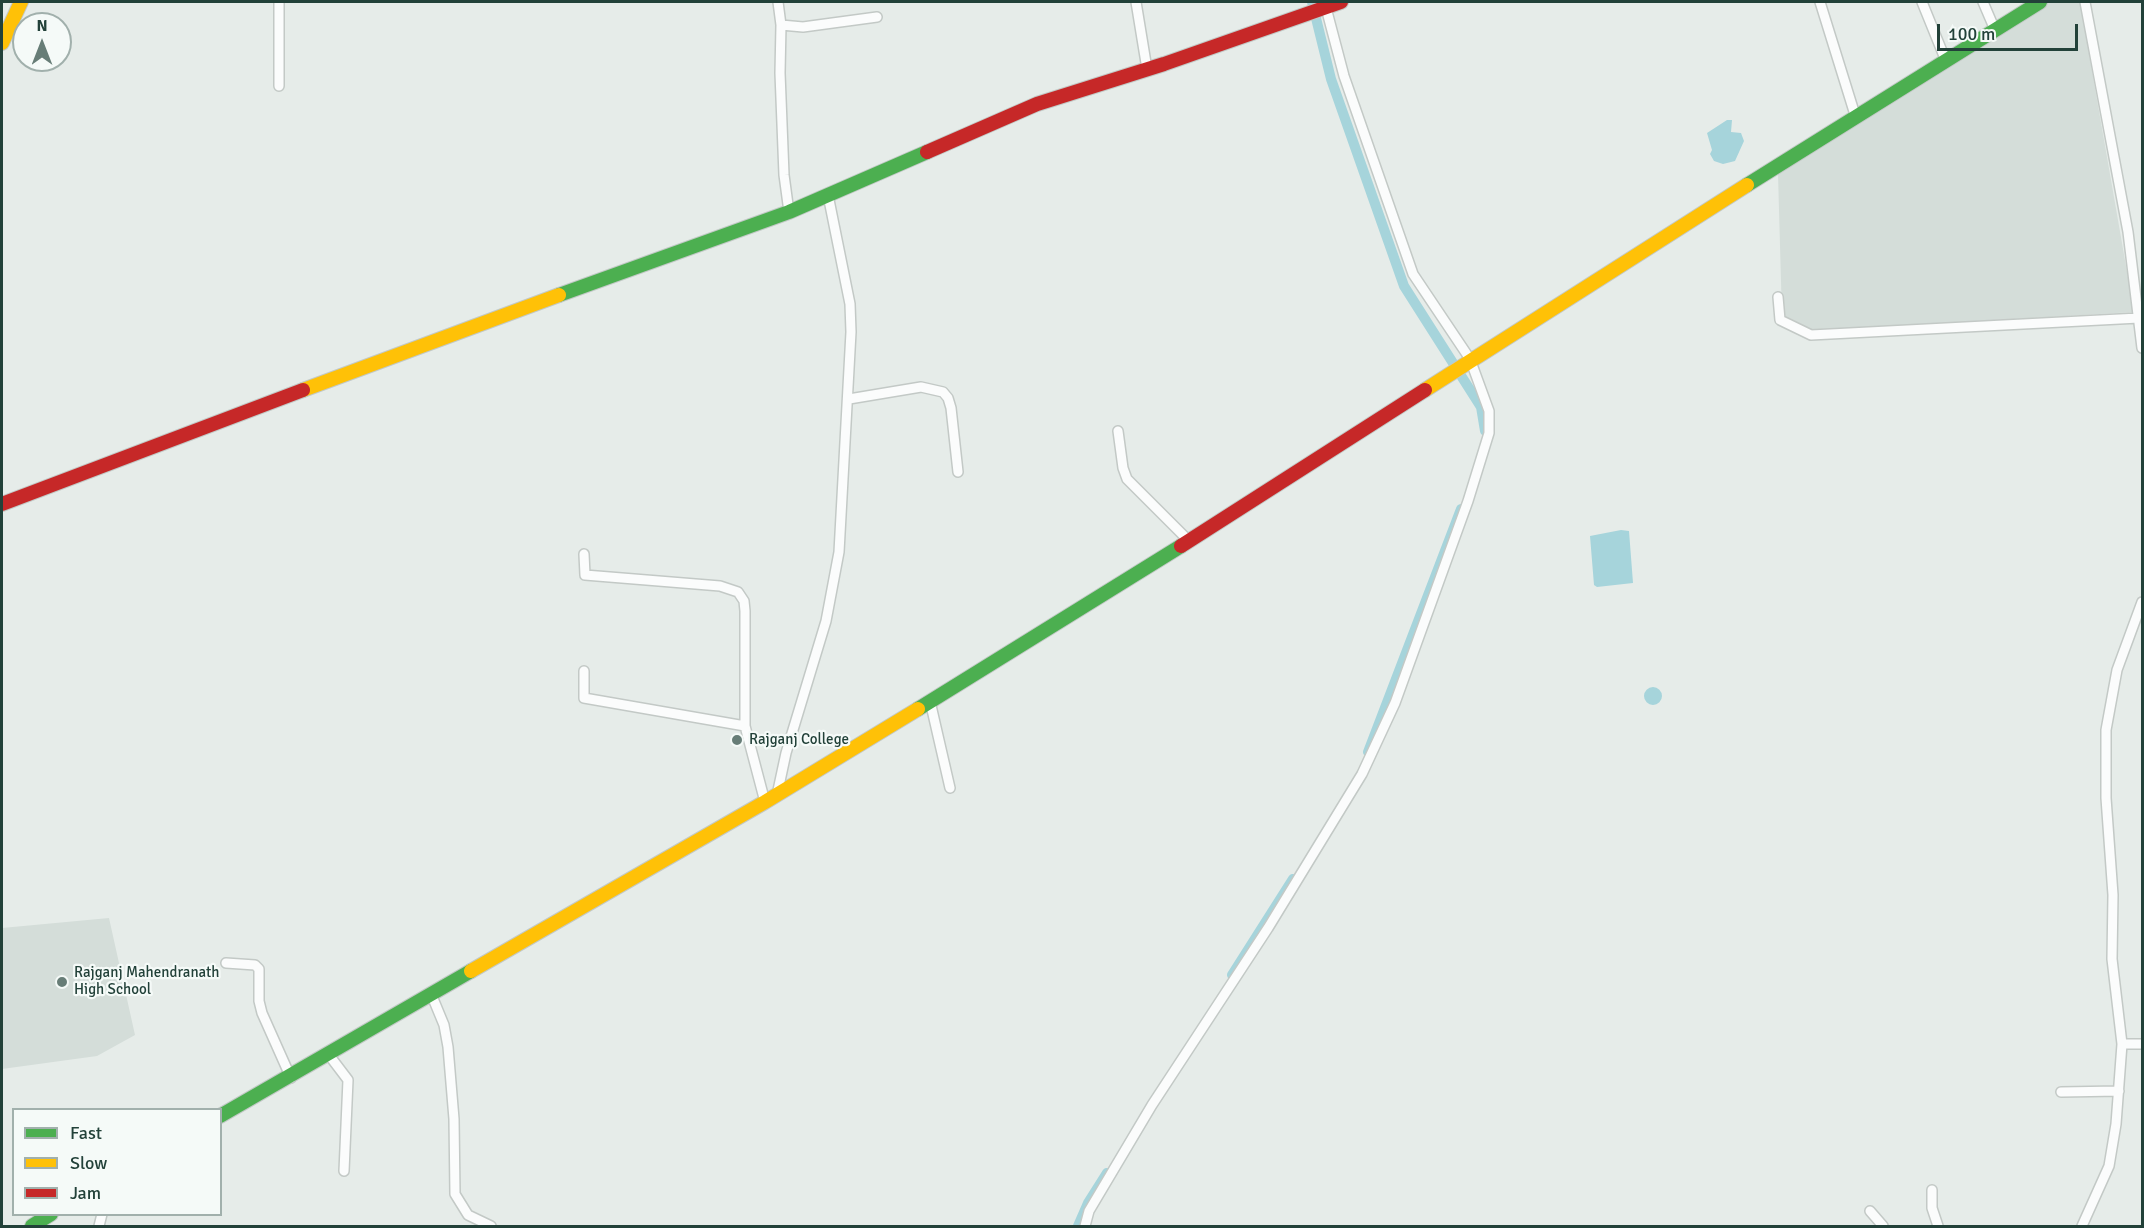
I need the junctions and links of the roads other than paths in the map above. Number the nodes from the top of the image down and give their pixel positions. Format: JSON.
{"nodes":[{"id":1,"x":21,"y":2,"type":"edge"},
{"id":2,"x":279,"y":2,"type":"edge"},
{"id":3,"x":778,"y":2,"type":"edge"},
{"id":4,"x":1136,"y":2,"type":"edge"},
{"id":5,"x":1341,"y":2,"type":"edge"},
{"id":6,"x":1820,"y":2,"type":"edge"},
{"id":7,"x":1922,"y":2,"type":"edge"},
{"id":8,"x":1983,"y":2,"type":"edge"},
{"id":9,"x":2040,"y":2,"type":"edge"},
{"id":10,"x":2085,"y":2,"type":"edge"},
{"id":11,"x":1320,"y":8,"type":"edge"},
{"id":12,"x":877,"y":17,"type":"dead end"},
{"id":13,"x":782,"y":25,"type":"junction"},
{"id":14,"x":1995,"y":30,"type":"junction"},
{"id":15,"x":2,"y":43,"type":"edge"},
{"id":16,"x":1946,"y":61,"type":"junction"},
{"id":17,"x":1147,"y":69,"type":"junction"},
{"id":18,"x":279,"y":86,"type":"dead end"},
{"id":19,"x":1856,"y":118,"type":"junction"},
{"id":20,"x":828,"y":195,"type":"junction"},
{"id":21,"x":789,"y":212,"type":"junction"},
{"id":22,"x":1778,"y":297,"type":"dead end"},
{"id":23,"x":2139,"y":318,"type":"junction"},
{"id":24,"x":2142,"y":348,"type":"edge"},
{"id":25,"x":1462,"y":365,"type":"junction"},
{"id":26,"x":849,"y":399,"type":"junction"},
{"id":27,"x":1118,"y":431,"type":"dead end"},
{"id":28,"x":958,"y":472,"type":"dead end"},
{"id":29,"x":2,"y":504,"type":"edge"},
{"id":30,"x":1189,"y":541,"type":"junction"},
{"id":31,"x":584,"y":554,"type":"dead end"},
{"id":32,"x":2142,"y":602,"type":"edge"},
{"id":33,"x":584,"y":671,"type":"dead end"},
{"id":34,"x":930,"y":701,"type":"junction"},
{"id":35,"x":745,"y":726,"type":"junction"},
{"id":36,"x":950,"y":788,"type":"dead end"},
{"id":37,"x":771,"y":799,"type":"junction"},
{"id":38,"x":226,"y":963,"type":"dead end"},
{"id":39,"x":432,"y":996,"type":"junction"},
{"id":40,"x":2122,"y":1044,"type":"junction"},
{"id":41,"x":2142,"y":1044,"type":"edge"},
{"id":42,"x":329,"y":1055,"type":"junction"},
{"id":43,"x":291,"y":1077,"type":"junction"},
{"id":44,"x":2119,"y":1091,"type":"junction"},
{"id":45,"x":2061,"y":1092,"type":"dead end"},
{"id":46,"x":222,"y":1115,"type":"edge"},
{"id":47,"x":344,"y":1171,"type":"dead end"},
{"id":48,"x":1932,"y":1190,"type":"dead end"},
{"id":49,"x":1870,"y":1211,"type":"dead end"},
{"id":50,"x":49,"y":1216,"type":"edge"},
{"id":51,"x":32,"y":1227,"type":"edge"},
{"id":52,"x":491,"y":1227,"type":"edge"},
{"id":53,"x":1085,"y":1227,"type":"edge"},
{"id":54,"x":1882,"y":1227,"type":"edge"},
{"id":55,"x":1938,"y":1227,"type":"edge"},
{"id":56,"x":2082,"y":1227,"type":"edge"}],
"edges":[{"from":1,"to":15,"type":"street"},
{"from":2,"to":18,"type":"street"},
{"from":3,"to":13,"type":"street"},
{"from":4,"to":17,"type":"street"},
{"from":5,"to":11,"type":"street"},
{"from":6,"to":19,"type":"street"},
{"from":7,"to":16,"type":"street"},
{"from":8,"to":14,"type":"street"},
{"from":9,"to":14,"type":"street"},
{"from":10,"to":23,"type":"street"},
{"from":11,"to":17,"type":"street"},
{"from":11,"to":25,"type":"street"},
{"from":12,"to":13,"type":"street"},
{"from":13,"to":21,"type":"street"},
{"from":14,"to":16,"type":"street"},
{"from":16,"to":19,"type":"street"},
{"from":17,"to":20,"type":"street"},
{"from":19,"to":25,"type":"street"},
{"from":20,"to":21,"type":"street"},
{"from":20,"to":26,"type":"street"},
{"from":21,"to":29,"type":"street"},
{"from":22,"to":23,"type":"street"},
{"from":23,"to":24,"type":"street"},
{"from":25,"to":30,"type":"street"},
{"from":25,"to":53,"type":"street"},
{"from":26,"to":28,"type":"street"},
{"from":26,"to":37,"type":"street"},
{"from":27,"to":30,"type":"street"},
{"from":30,"to":34,"type":"street"},
{"from":31,"to":35,"type":"street"},
{"from":32,"to":40,"type":"street"},
{"from":33,"to":35,"type":"street"},
{"from":34,"to":36,"type":"street"},
{"from":34,"to":37,"type":"street"},
{"from":35,"to":37,"type":"street"},
{"from":37,"to":39,"type":"street"},
{"from":38,"to":43,"type":"street"},
{"from":39,"to":42,"type":"street"},
{"from":39,"to":52,"type":"street"},
{"from":40,"to":41,"type":"street"},
{"from":40,"to":44,"type":"street"},
{"from":42,"to":43,"type":"street"},
{"from":42,"to":47,"type":"street"},
{"from":43,"to":46,"type":"street"},
{"from":44,"to":45,"type":"street"},
{"from":44,"to":56,"type":"street"},
{"from":48,"to":55,"type":"street"},
{"from":49,"to":54,"type":"street"},
{"from":50,"to":51,"type":"street"}]}
